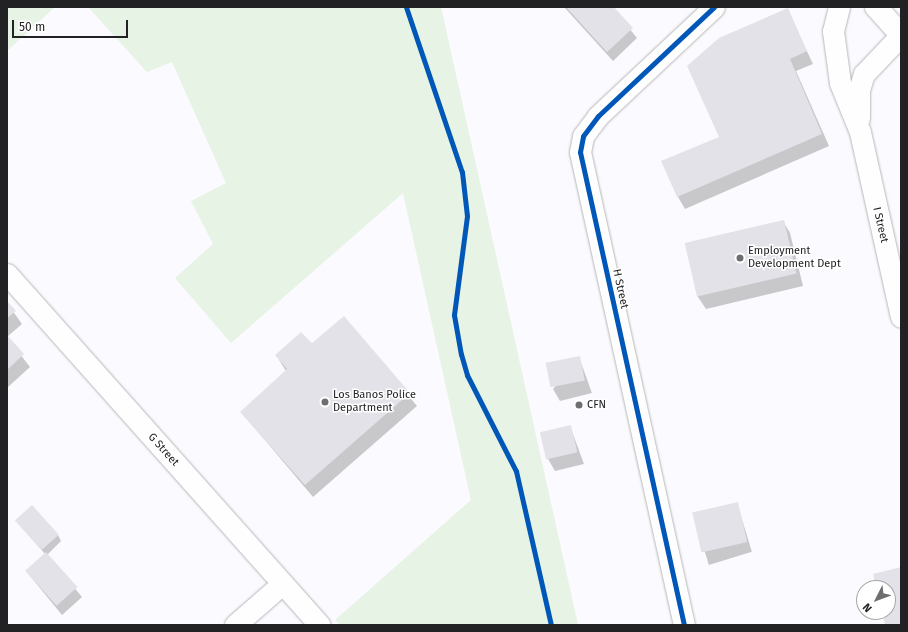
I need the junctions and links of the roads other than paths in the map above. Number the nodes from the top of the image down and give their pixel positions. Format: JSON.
{"nodes":[{"id":1,"x":714,"y":7,"type":"edge"},
{"id":2,"x":838,"y":7,"type":"edge"},
{"id":3,"x":876,"y":7,"type":"edge"},
{"id":4,"x":901,"y":35,"type":"edge"},
{"id":5,"x":860,"y":132,"type":"junction"},
{"id":6,"x":7,"y":274,"type":"edge"},
{"id":7,"x":901,"y":317,"type":"edge"},
{"id":8,"x":282,"y":584,"type":"junction"},
{"id":9,"x":235,"y":625,"type":"edge"},
{"id":10,"x":320,"y":625,"type":"edge"},
{"id":11,"x":684,"y":625,"type":"edge"}],
"edges":[{"from":1,"to":11,"type":"street","name":"H Street"},
{"from":2,"to":5,"type":"street","name":"I Street"},
{"from":3,"to":4,"type":"highway"},
{"from":4,"to":5,"type":"street","name":"I Street"},
{"from":5,"to":7,"type":"street","name":"I Street"},
{"from":6,"to":8,"type":"street","name":"G Street"},
{"from":8,"to":9,"type":"street"},
{"from":8,"to":10,"type":"street","name":"G Street"}]}
